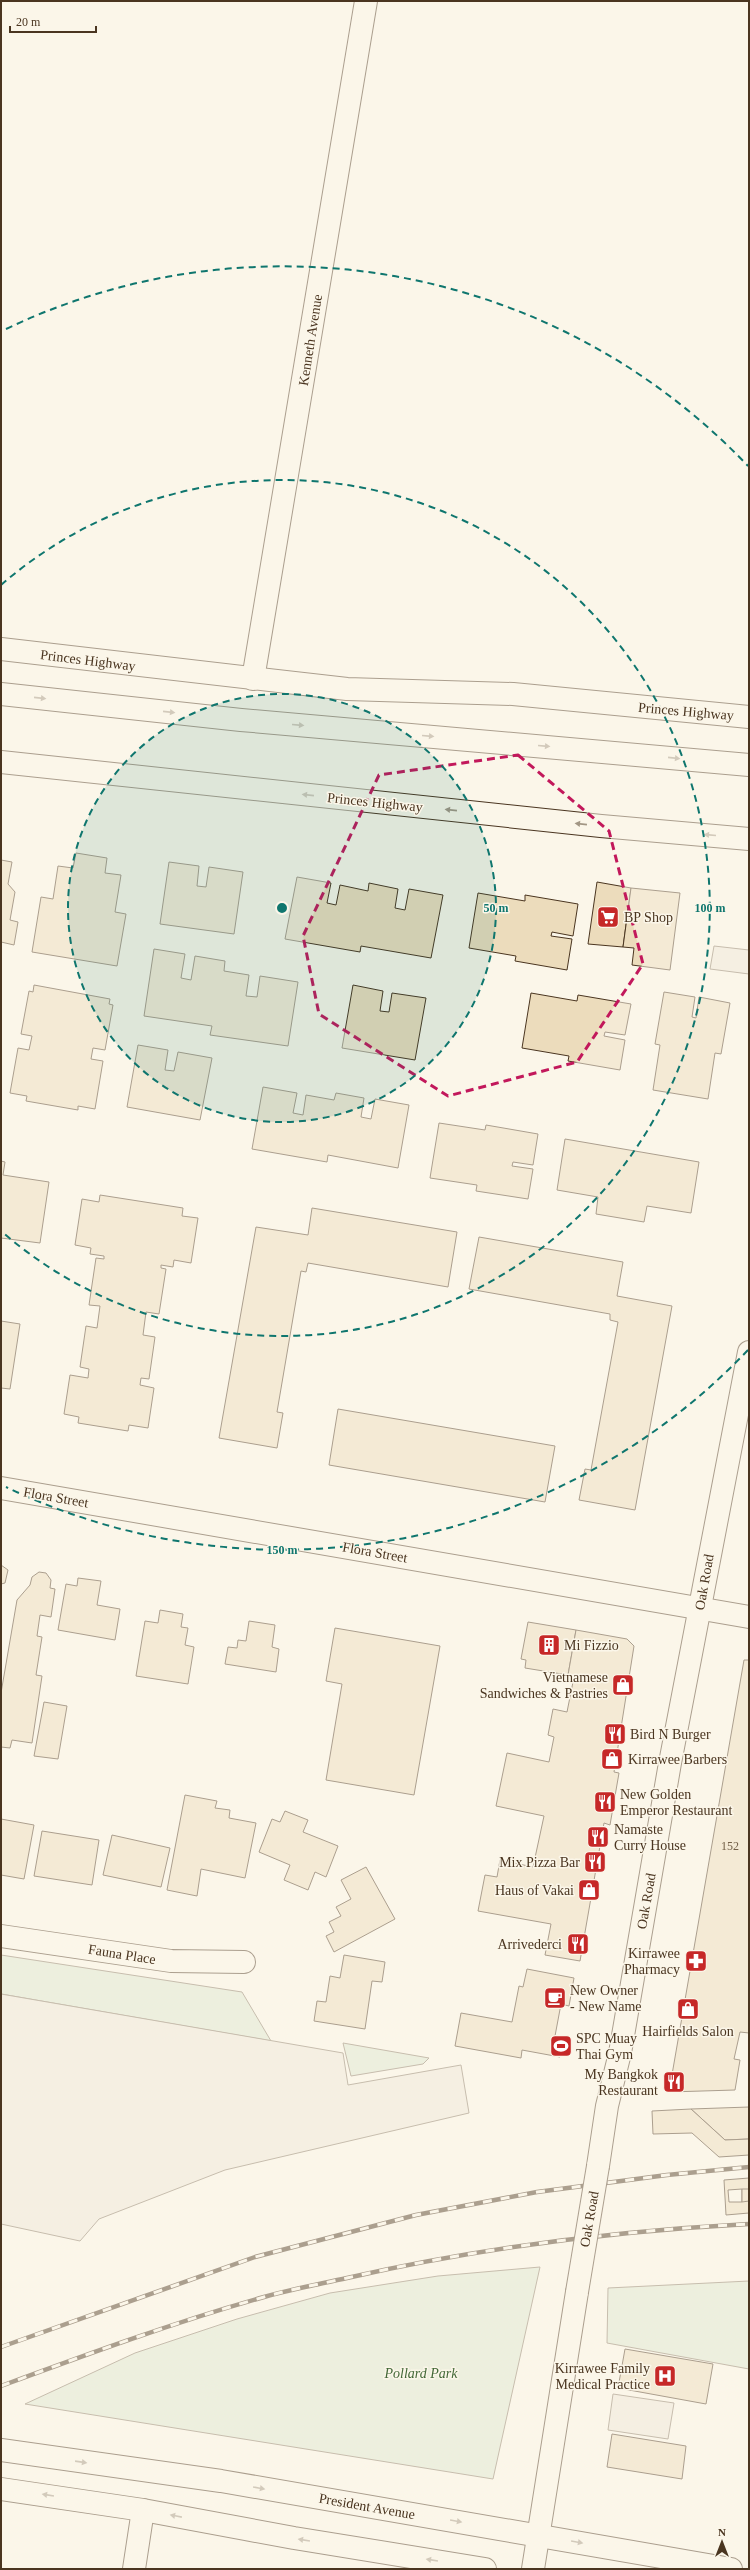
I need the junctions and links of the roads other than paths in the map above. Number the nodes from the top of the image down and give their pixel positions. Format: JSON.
{"nodes":[{"id":1,"x":366,"y":1,"type":"edge"},
{"id":2,"x":1,"y":650,"type":"edge"},
{"id":3,"x":253,"y":679,"type":"junction"},
{"id":4,"x":1,"y":694,"type":"edge"},
{"id":5,"x":749,"y":717,"type":"edge"},
{"id":6,"x":1,"y":762,"type":"edge"},
{"id":7,"x":749,"y":765,"type":"edge"},
{"id":8,"x":749,"y":839,"type":"edge"},
{"id":9,"x":749,"y":1352,"type":"edge"},
{"id":10,"x":1,"y":1488,"type":"edge"},
{"id":11,"x":699,"y":1609,"type":"junction"},
{"id":12,"x":749,"y":1617,"type":"edge"},
{"id":13,"x":1,"y":1936,"type":"edge"},
{"id":14,"x":244,"y":1962,"type":"dead end"},
{"id":15,"x":1,"y":2450,"type":"edge"},
{"id":16,"x":1,"y":2488,"type":"edge"},
{"id":17,"x":143,"y":2510,"type":"junction"},
{"id":18,"x":539,"y":2535,"type":"junction"},
{"id":19,"x":134,"y":2569,"type":"edge"},
{"id":20,"x":485,"y":2569,"type":"edge"},
{"id":21,"x":533,"y":2569,"type":"edge"},
{"id":22,"x":732,"y":2569,"type":"edge"}],
"edges":[{"from":1,"to":3,"type":"main road","name":"Kenneth Avenue"},
{"from":2,"to":3,"type":"main road","name":"Princes Highway"},
{"from":3,"to":5,"type":"main road","name":"Princes Highway"},
{"from":4,"to":7,"type":"main road","one_way":true},
{"from":8,"to":6,"type":"main road","name":"Princes Highway","one_way":true},
{"from":9,"to":11,"type":"main road","name":"Oak Road"},
{"from":10,"to":11,"type":"main road","name":"Flora Street"},
{"from":11,"to":12,"type":"main road","name":"Flora Street"},
{"from":11,"to":18,"type":"main road","name":"Oak Road","bridge":true},
{"from":13,"to":14,"type":"main road","name":"Fauna Place"},
{"from":15,"to":18,"type":"main road","name":"President Avenue","one_way":true},
{"from":17,"to":16,"type":"main road","one_way":true},
{"from":17,"to":19,"type":"main road"},
{"from":20,"to":17,"type":"main road","one_way":true},
{"from":18,"to":21,"type":"main road","name":"Oak Road"},
{"from":18,"to":22,"type":"main road","name":"President Avenue","one_way":true}]}
